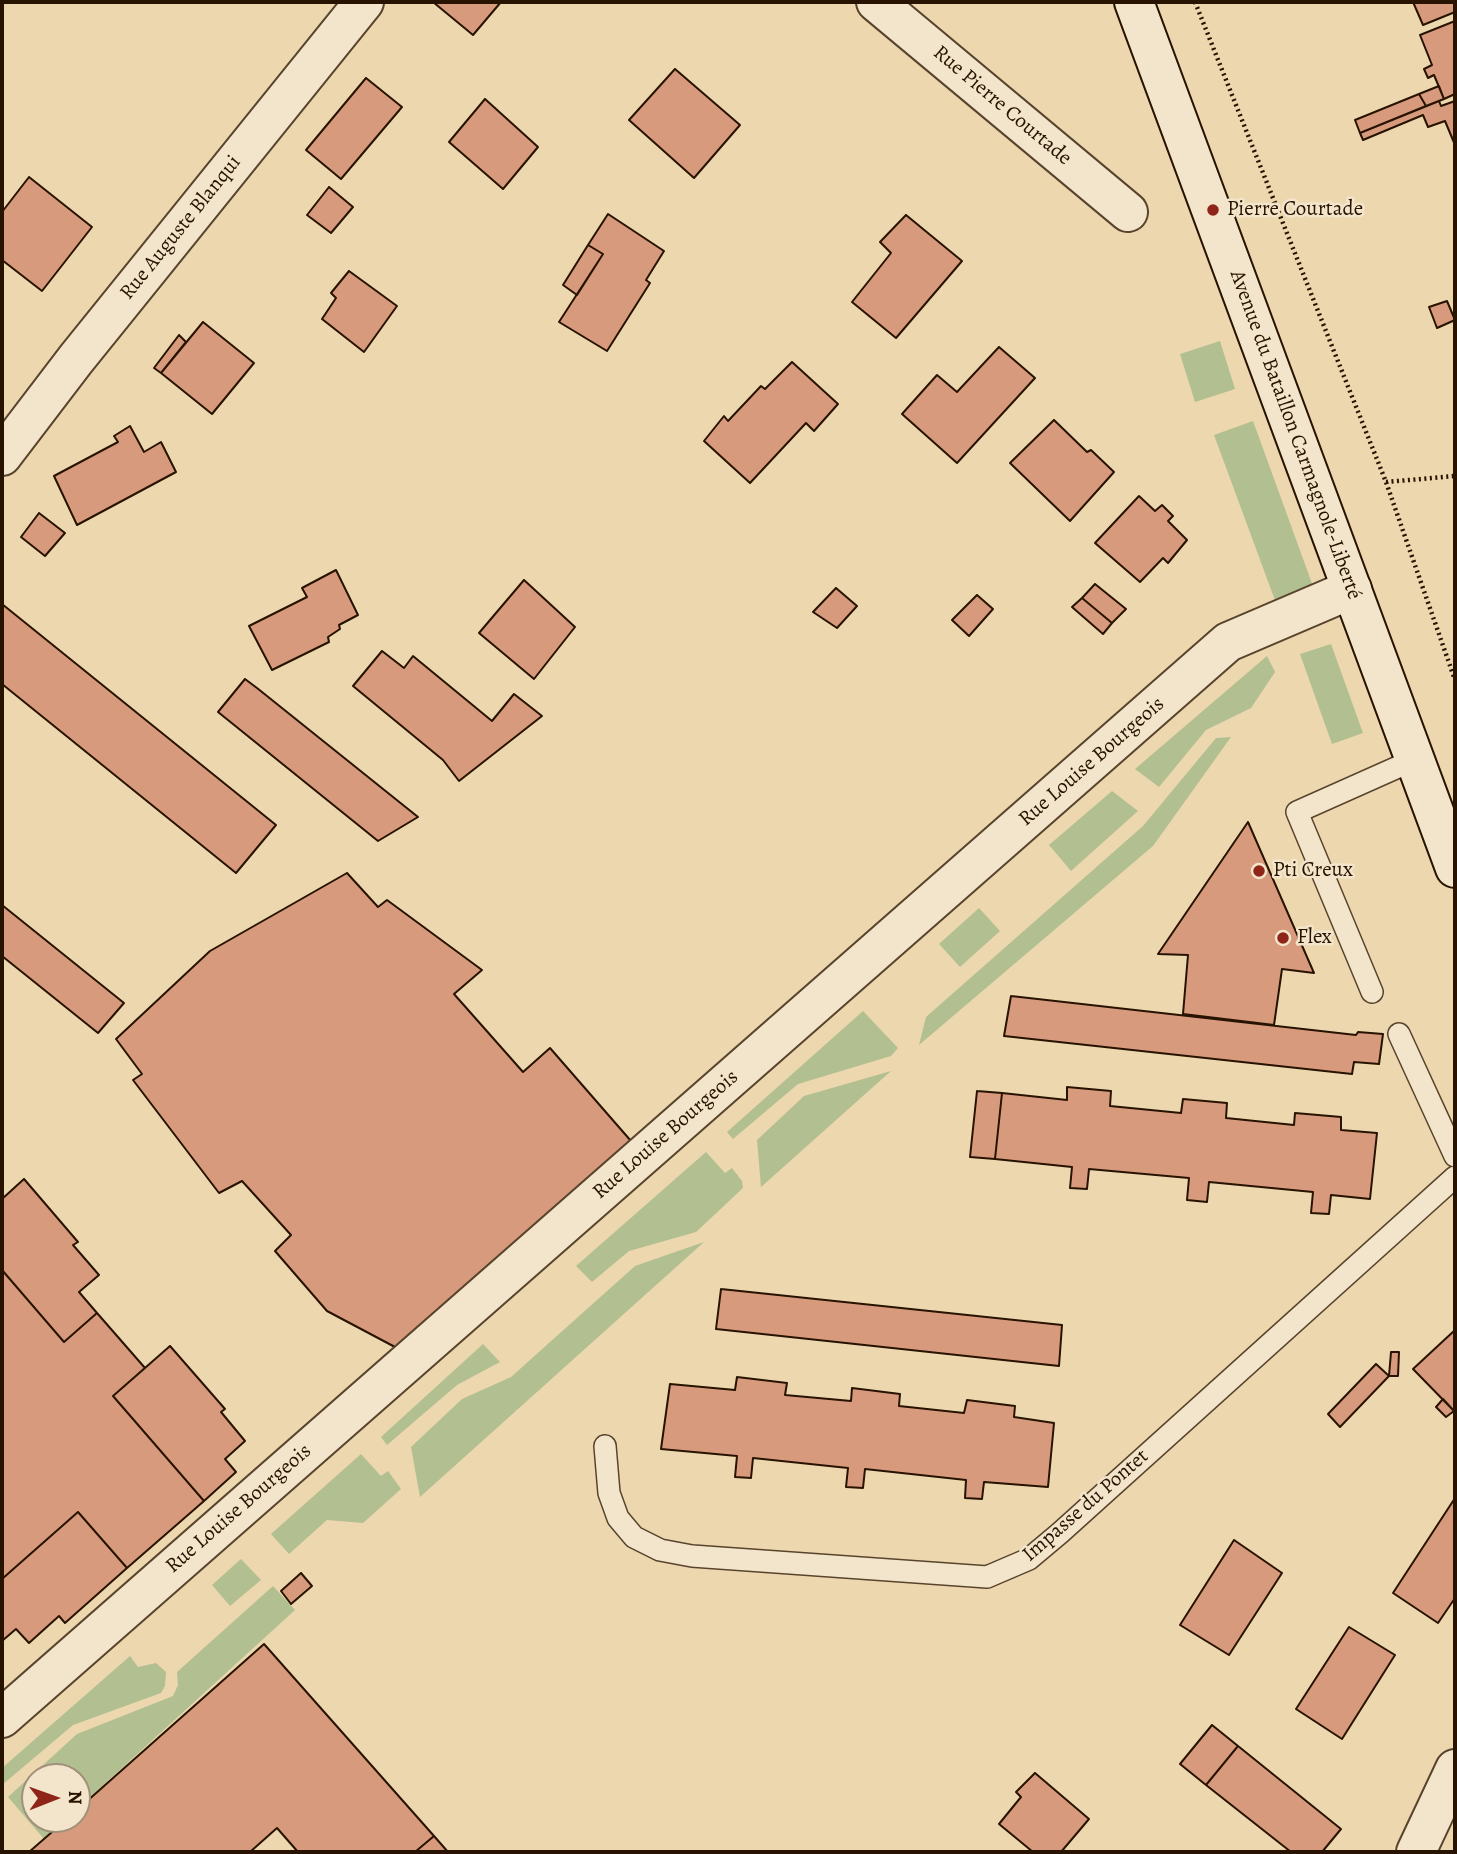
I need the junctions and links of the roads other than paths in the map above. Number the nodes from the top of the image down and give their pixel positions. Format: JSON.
{"nodes":[{"id":1,"x":364,"y":2,"type":"edge"},
{"id":2,"x":876,"y":2,"type":"edge"},
{"id":3,"x":1134,"y":2,"type":"edge"},
{"id":4,"x":1128,"y":212,"type":"dead end"},
{"id":5,"x":2,"y":456,"type":"edge"},
{"id":6,"x":1352,"y":589,"type":"junction"},
{"id":7,"x":1416,"y":759,"type":"junction"},
{"id":8,"x":1455,"y":868,"type":"edge"},
{"id":9,"x":1372,"y":992,"type":"dead end"},
{"id":10,"x":1399,"y":1034,"type":"dead end"},
{"id":11,"x":1455,"y":1156,"type":"edge"},
{"id":12,"x":1455,"y":1177,"type":"edge"},
{"id":13,"x":605,"y":1446,"type":"dead end"},
{"id":14,"x":2,"y":1718,"type":"edge"},
{"id":15,"x":1455,"y":1769,"type":"edge"},
{"id":16,"x":1416,"y":1852,"type":"edge"}],
"edges":[{"from":1,"to":5,"type":"street","name":"Rue Auguste Blanqui"},
{"from":2,"to":4,"type":"street","name":"Rue Pierre Courtade"},
{"from":3,"to":6,"type":"street","name":"Avenue du Bataillon Carmagnole-Liberté"},
{"from":6,"to":7,"type":"street","name":"Avenue du Bataillon Carmagnole-Liberté"},
{"from":6,"to":14,"type":"street","name":"Rue Louise Bourgeois"},
{"from":7,"to":8,"type":"street","name":"Avenue du Bataillon Carmagnole-Liberté"},
{"from":7,"to":9,"type":"lane"},
{"from":10,"to":11,"type":"lane"},
{"from":12,"to":13,"type":"lane","name":"Impasse du Pontet"},
{"from":15,"to":16,"type":"street"}]}
